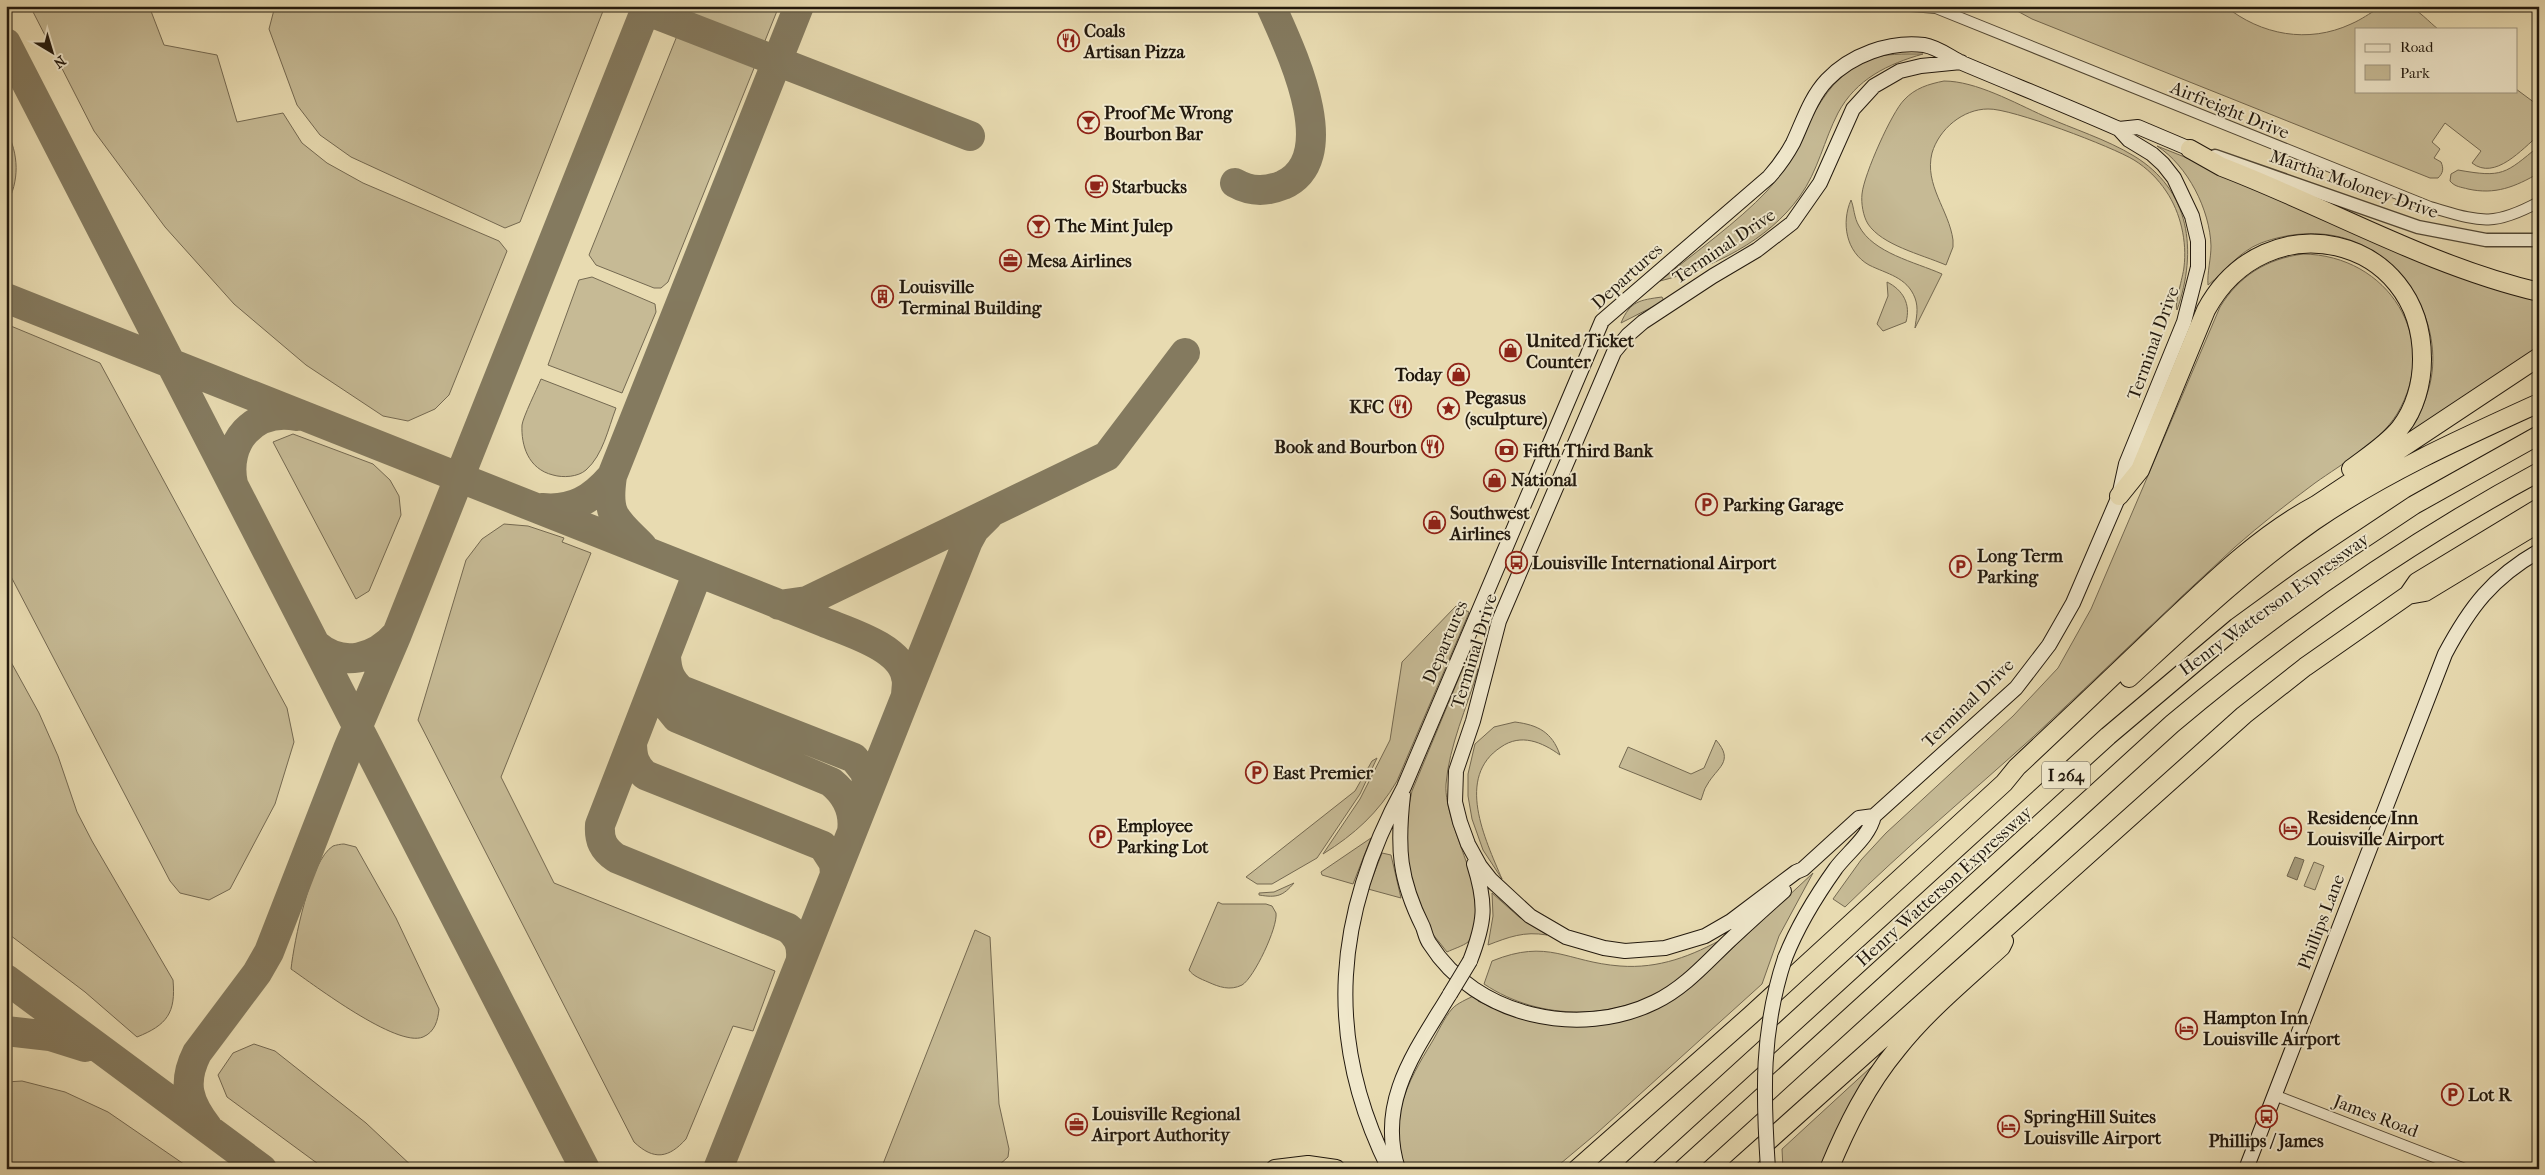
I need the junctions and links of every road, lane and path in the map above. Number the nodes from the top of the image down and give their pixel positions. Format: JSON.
{"nodes":[{"id":1,"x":1911,"y":6,"type":"edge"},
{"id":2,"x":1961,"y":62,"type":"junction"},
{"id":3,"x":2119,"y":129,"type":"junction"},
{"id":4,"x":2190,"y":148,"type":"junction"},
{"id":5,"x":2539,"y":202,"type":"edge"},
{"id":6,"x":2539,"y":240,"type":"edge"},
{"id":7,"x":2539,"y":292,"type":"edge"},
{"id":8,"x":2539,"y":357,"type":"edge"},
{"id":9,"x":2539,"y":403,"type":"edge"},
{"id":10,"x":2539,"y":435,"type":"edge"},
{"id":11,"x":2539,"y":472,"type":"edge"},
{"id":12,"x":2119,"y":496,"type":"junction"},
{"id":13,"x":2539,"y":508,"type":"edge"},
{"id":14,"x":2291,"y":518,"type":"junction"},
{"id":15,"x":2539,"y":523,"type":"edge"},
{"id":16,"x":2539,"y":552,"type":"edge"},
{"id":17,"x":2408,"y":595,"type":"junction"},
{"id":18,"x":2004,"y":783,"type":"junction"},
{"id":19,"x":1404,"y":787,"type":"junction"},
{"id":20,"x":1874,"y":816,"type":"junction"},
{"id":21,"x":1468,"y":844,"type":"junction"},
{"id":22,"x":1803,"y":869,"type":"junction"},
{"id":23,"x":2013,"y":923,"type":"junction"},
{"id":24,"x":2274,"y":1095,"type":"junction"},
{"id":25,"x":1578,"y":1167,"type":"edge"},
{"id":26,"x":1275,"y":1169,"type":"edge"},
{"id":27,"x":1336,"y":1169,"type":"edge"},
{"id":28,"x":1389,"y":1169,"type":"edge"},
{"id":29,"x":1398,"y":1169,"type":"edge"},
{"id":30,"x":1633,"y":1169,"type":"edge"},
{"id":31,"x":1683,"y":1169,"type":"edge"},
{"id":32,"x":1737,"y":1169,"type":"edge"},
{"id":33,"x":1768,"y":1169,"type":"edge"},
{"id":34,"x":1829,"y":1169,"type":"edge"},
{"id":35,"x":2246,"y":1169,"type":"edge"},
{"id":36,"x":2465,"y":1169,"type":"edge"}],
"edges":[{"from":1,"to":5,"type":"street","name":"Airfreight Drive"},
{"from":2,"to":3,"type":"main road","name":"Terminal Drive"},
{"from":2,"to":19,"type":"main road","name":"Departures"},
{"from":2,"to":21,"type":"main road","name":"Terminal Drive"},
{"from":3,"to":4,"type":"main road"},
{"from":3,"to":12,"type":"main road","name":"Terminal Drive"},
{"from":4,"to":6,"type":"street","name":"Martha Moloney Drive"},
{"from":4,"to":7,"type":"highway"},
{"from":8,"to":14,"type":"highway"},
{"from":9,"to":18,"type":"highway"},
{"from":10,"to":30,"type":"highway","name":"Henry Watterson Expressway","number":"I 264"},
{"from":11,"to":31,"type":"highway","name":"Henry Watterson Expressway","number":"I 264"},
{"from":12,"to":14,"type":"highway"},
{"from":12,"to":20,"type":"main road","name":"Terminal Drive"},
{"from":13,"to":17,"type":"highway"},
{"from":14,"to":18,"type":"highway"},
{"from":15,"to":17,"type":"highway"},
{"from":16,"to":24,"type":"main road","name":"Phillips Lane"},
{"from":17,"to":23,"type":"highway"},
{"from":18,"to":25,"type":"highway"},
{"from":19,"to":22,"type":"main road"},
{"from":19,"to":28,"type":"main road"},
{"from":20,"to":22,"type":"main road","name":"Terminal Drive"},
{"from":20,"to":33,"type":"main road","name":"Terminal Drive","bridge":true},
{"from":21,"to":22,"type":"main road","name":"Terminal Drive"},
{"from":21,"to":29,"type":"main road","bridge":true},
{"from":23,"to":32,"type":"highway"},
{"from":23,"to":34,"type":"highway"},
{"from":24,"to":35,"type":"main road","name":"Phillips Lane"},
{"from":24,"to":36,"type":"street","name":"James Road"},
{"from":26,"to":27,"type":"highway"}]}
